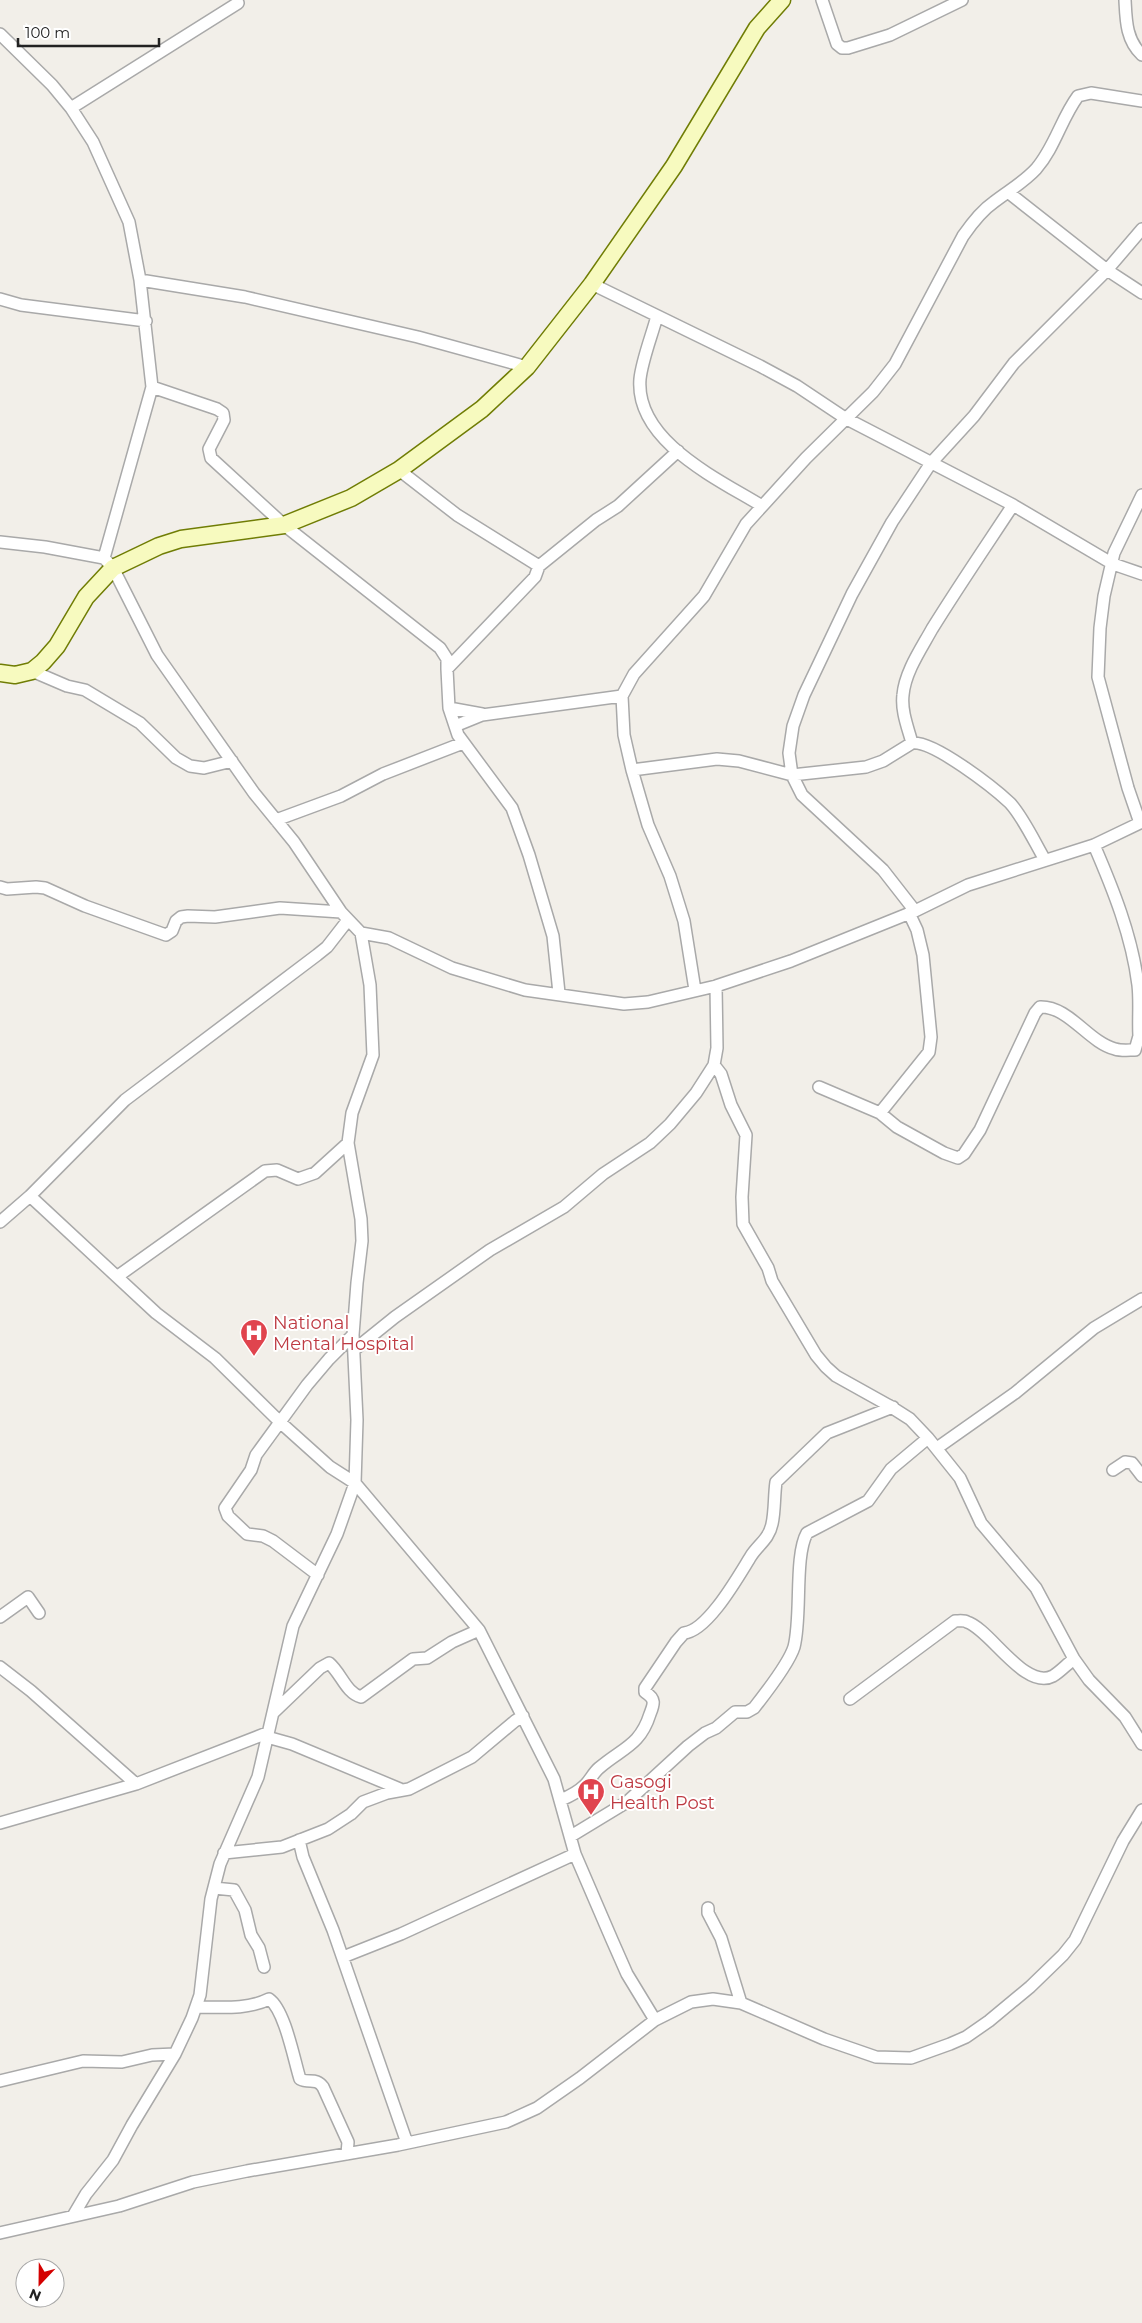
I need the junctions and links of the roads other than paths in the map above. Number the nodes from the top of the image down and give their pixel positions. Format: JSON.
{"nodes":[{"id":1,"x":782,"y":0,"type":"edge"},
{"id":2,"x":822,"y":0,"type":"edge"},
{"id":3,"x":962,"y":0,"type":"edge"},
{"id":4,"x":1125,"y":0,"type":"edge"},
{"id":5,"x":238,"y":2,"type":"dead end"},
{"id":6,"x":0,"y":34,"type":"edge"},
{"id":7,"x":1142,"y":54,"type":"edge"},
{"id":8,"x":1142,"y":101,"type":"edge"},
{"id":9,"x":71,"y":108,"type":"junction"},
{"id":10,"x":1009,"y":193,"type":"junction"},
{"id":11,"x":1142,"y":229,"type":"edge"},
{"id":12,"x":1107,"y":270,"type":"junction"},
{"id":13,"x":140,"y":280,"type":"junction"},
{"id":14,"x":592,"y":284,"type":"junction"},
{"id":15,"x":1142,"y":294,"type":"edge"},
{"id":16,"x":0,"y":299,"type":"edge"},
{"id":17,"x":657,"y":316,"type":"junction"},
{"id":18,"x":146,"y":321,"type":"junction"},
{"id":19,"x":527,"y":367,"type":"junction"},
{"id":20,"x":152,"y":387,"type":"junction"},
{"id":21,"x":845,"y":418,"type":"junction"},
{"id":22,"x":678,"y":451,"type":"junction"},
{"id":23,"x":931,"y":463,"type":"junction"},
{"id":24,"x":399,"y":470,"type":"junction"},
{"id":25,"x":1142,"y":495,"type":"edge"},
{"id":26,"x":1013,"y":504,"type":"junction"},
{"id":27,"x":762,"y":506,"type":"junction"},
{"id":28,"x":284,"y":525,"type":"junction"},
{"id":29,"x":0,"y":542,"type":"edge"},
{"id":30,"x":108,"y":563,"type":"junction"},
{"id":31,"x":1113,"y":564,"type":"junction"},
{"id":32,"x":539,"y":566,"type":"junction"},
{"id":33,"x":1142,"y":574,"type":"edge"},
{"id":34,"x":447,"y":668,"type":"junction"},
{"id":35,"x":32,"y":671,"type":"junction"},
{"id":36,"x":0,"y":673,"type":"edge"},
{"id":37,"x":622,"y":696,"type":"junction"},
{"id":38,"x":449,"y":708,"type":"junction"},
{"id":39,"x":482,"y":715,"type":"junction"},
{"id":40,"x":455,"y":726,"type":"junction"},
{"id":41,"x":463,"y":743,"type":"junction"},
{"id":42,"x":912,"y":743,"type":"junction"},
{"id":43,"x":232,"y":761,"type":"junction"},
{"id":44,"x":632,"y":770,"type":"junction"},
{"id":45,"x":792,"y":775,"type":"junction"},
{"id":46,"x":276,"y":820,"type":"junction"},
{"id":47,"x":1141,"y":822,"type":"edge"},
{"id":48,"x":1094,"y":845,"type":"junction"},
{"id":49,"x":1045,"y":860,"type":"junction"},
{"id":50,"x":0,"y":886,"type":"edge"},
{"id":51,"x":912,"y":912,"type":"junction"},
{"id":52,"x":344,"y":916,"type":"junction"},
{"id":53,"x":361,"y":933,"type":"junction"},
{"id":54,"x":716,"y":986,"type":"junction"},
{"id":55,"x":695,"y":990,"type":"junction"},
{"id":56,"x":559,"y":994,"type":"junction"},
{"id":57,"x":1140,"y":1037,"type":"edge"},
{"id":58,"x":714,"y":1065,"type":"junction"},
{"id":59,"x":819,"y":1087,"type":"dead end"},
{"id":60,"x":880,"y":1113,"type":"junction"},
{"id":61,"x":348,"y":1143,"type":"junction"},
{"id":62,"x":30,"y":1196,"type":"junction"},
{"id":63,"x":0,"y":1222,"type":"edge"},
{"id":64,"x":118,"y":1276,"type":"junction"},
{"id":65,"x":1142,"y":1298,"type":"edge"},
{"id":66,"x":353,"y":1335,"type":"junction"},
{"id":67,"x":354,"y":1350,"type":"junction"},
{"id":68,"x":892,"y":1408,"type":"junction"},
{"id":69,"x":281,"y":1423,"type":"junction"},
{"id":70,"x":928,"y":1438,"type":"junction"},
{"id":71,"x":937,"y":1448,"type":"junction"},
{"id":72,"x":1113,"y":1470,"type":"dead end"},
{"id":73,"x":1142,"y":1476,"type":"edge"},
{"id":74,"x":355,"y":1483,"type":"junction"},
{"id":75,"x":318,"y":1575,"type":"junction"},
{"id":76,"x":39,"y":1613,"type":"dead end"},
{"id":77,"x":0,"y":1617,"type":"edge"},
{"id":78,"x":479,"y":1630,"type":"junction"},
{"id":79,"x":1074,"y":1659,"type":"junction"},
{"id":80,"x":0,"y":1667,"type":"edge"},
{"id":81,"x":850,"y":1699,"type":"dead end"},
{"id":82,"x":272,"y":1713,"type":"junction"},
{"id":83,"x":523,"y":1716,"type":"junction"},
{"id":84,"x":267,"y":1735,"type":"junction"},
{"id":85,"x":1142,"y":1744,"type":"edge"},
{"id":86,"x":136,"y":1784,"type":"junction"},
{"id":87,"x":400,"y":1789,"type":"junction"},
{"id":88,"x":561,"y":1800,"type":"junction"},
{"id":89,"x":1142,"y":1810,"type":"edge"},
{"id":90,"x":0,"y":1823,"type":"edge"},
{"id":91,"x":571,"y":1836,"type":"junction"},
{"id":92,"x":299,"y":1840,"type":"junction"},
{"id":93,"x":224,"y":1853,"type":"junction"},
{"id":94,"x":576,"y":1854,"type":"junction"},
{"id":95,"x":214,"y":1888,"type":"junction"},
{"id":96,"x":708,"y":1908,"type":"dead end"},
{"id":97,"x":342,"y":1957,"type":"junction"},
{"id":98,"x":264,"y":1967,"type":"dead end"},
{"id":99,"x":741,"y":2002,"type":"junction"},
{"id":100,"x":196,"y":2007,"type":"junction"},
{"id":101,"x":655,"y":2020,"type":"junction"},
{"id":102,"x":176,"y":2054,"type":"junction"},
{"id":103,"x":0,"y":2081,"type":"edge"},
{"id":104,"x":407,"y":2143,"type":"junction"},
{"id":105,"x":348,"y":2154,"type":"junction"},
{"id":106,"x":73,"y":2216,"type":"junction"},
{"id":107,"x":0,"y":2233,"type":"edge"}],
"edges":[{"from":1,"to":14,"type":"street"},
{"from":2,"to":3,"type":"street"},
{"from":4,"to":7,"type":"street"},
{"from":5,"to":9,"type":"street"},
{"from":6,"to":9,"type":"street"},
{"from":8,"to":10,"type":"street"},
{"from":9,"to":13,"type":"street"},
{"from":10,"to":12,"type":"street"},
{"from":10,"to":21,"type":"street"},
{"from":11,"to":12,"type":"street"},
{"from":12,"to":15,"type":"street"},
{"from":12,"to":23,"type":"street"},
{"from":13,"to":18,"type":"street"},
{"from":13,"to":19,"type":"street"},
{"from":14,"to":17,"type":"street"},
{"from":14,"to":19,"type":"street"},
{"from":16,"to":18,"type":"street"},
{"from":17,"to":21,"type":"street"},
{"from":17,"to":22,"type":"street"},
{"from":18,"to":20,"type":"street"},
{"from":19,"to":24,"type":"street"},
{"from":20,"to":28,"type":"street"},
{"from":20,"to":30,"type":"street"},
{"from":21,"to":23,"type":"street"},
{"from":21,"to":27,"type":"street"},
{"from":22,"to":27,"type":"street"},
{"from":22,"to":32,"type":"street"},
{"from":23,"to":26,"type":"street"},
{"from":23,"to":45,"type":"street"},
{"from":24,"to":28,"type":"street"},
{"from":24,"to":32,"type":"street"},
{"from":25,"to":31,"type":"street"},
{"from":26,"to":31,"type":"street"},
{"from":26,"to":42,"type":"street"},
{"from":27,"to":37,"type":"street"},
{"from":28,"to":30,"type":"street"},
{"from":28,"to":34,"type":"street"},
{"from":29,"to":30,"type":"street"},
{"from":30,"to":35,"type":"street"},
{"from":30,"to":43,"type":"street"},
{"from":31,"to":33,"type":"street"},
{"from":31,"to":47,"type":"street"},
{"from":32,"to":34,"type":"street"},
{"from":34,"to":38,"type":"street"},
{"from":35,"to":36,"type":"street"},
{"from":35,"to":43,"type":"street"},
{"from":37,"to":39,"type":"street"},
{"from":37,"to":44,"type":"street"},
{"from":38,"to":39,"type":"street"},
{"from":38,"to":40,"type":"street"},
{"from":39,"to":40,"type":"street"},
{"from":40,"to":41,"type":"street"},
{"from":41,"to":46,"type":"street"},
{"from":41,"to":56,"type":"street"},
{"from":42,"to":45,"type":"street"},
{"from":42,"to":49,"type":"street"},
{"from":43,"to":46,"type":"street"},
{"from":44,"to":45,"type":"street"},
{"from":44,"to":55,"type":"street"},
{"from":45,"to":51,"type":"street"},
{"from":46,"to":52,"type":"street"},
{"from":47,"to":48,"type":"street"},
{"from":48,"to":49,"type":"street"},
{"from":48,"to":57,"type":"street"},
{"from":49,"to":51,"type":"street"},
{"from":50,"to":52,"type":"street"},
{"from":51,"to":54,"type":"street"},
{"from":51,"to":60,"type":"street"},
{"from":52,"to":53,"type":"street"},
{"from":52,"to":62,"type":"street"},
{"from":53,"to":56,"type":"street"},
{"from":53,"to":61,"type":"street"},
{"from":54,"to":55,"type":"street"},
{"from":54,"to":58,"type":"street"},
{"from":55,"to":56,"type":"street"},
{"from":57,"to":60,"type":"street"},
{"from":58,"to":67,"type":"street"},
{"from":58,"to":68,"type":"street"},
{"from":59,"to":60,"type":"street"},
{"from":61,"to":64,"type":"street"},
{"from":61,"to":66,"type":"street"},
{"from":62,"to":63,"type":"street"},
{"from":62,"to":64,"type":"street"},
{"from":64,"to":69,"type":"street"},
{"from":65,"to":71,"type":"street"},
{"from":66,"to":67,"type":"street"},
{"from":66,"to":69,"type":"street"},
{"from":67,"to":74,"type":"street"},
{"from":68,"to":70,"type":"street"},
{"from":68,"to":88,"type":"street"},
{"from":69,"to":74,"type":"street"},
{"from":69,"to":75,"type":"street"},
{"from":70,"to":71,"type":"street"},
{"from":70,"to":91,"type":"street"},
{"from":71,"to":79,"type":"street"},
{"from":72,"to":73,"type":"street"},
{"from":74,"to":75,"type":"street"},
{"from":74,"to":78,"type":"street"},
{"from":75,"to":82,"type":"street"},
{"from":76,"to":77,"type":"street"},
{"from":78,"to":82,"type":"street"},
{"from":78,"to":83,"type":"street"},
{"from":79,"to":81,"type":"street"},
{"from":79,"to":85,"type":"street"},
{"from":80,"to":86,"type":"street"},
{"from":82,"to":84,"type":"street"},
{"from":83,"to":87,"type":"street"},
{"from":83,"to":88,"type":"street"},
{"from":84,"to":86,"type":"street"},
{"from":84,"to":87,"type":"street"},
{"from":84,"to":93,"type":"street"},
{"from":86,"to":90,"type":"street"},
{"from":87,"to":92,"type":"street"},
{"from":88,"to":91,"type":"street"},
{"from":89,"to":99,"type":"street"},
{"from":91,"to":94,"type":"street"},
{"from":92,"to":93,"type":"street"},
{"from":92,"to":97,"type":"street"},
{"from":93,"to":95,"type":"street"},
{"from":94,"to":97,"type":"street"},
{"from":94,"to":101,"type":"street"},
{"from":95,"to":98,"type":"street"},
{"from":95,"to":100,"type":"street"},
{"from":96,"to":99,"type":"street"},
{"from":97,"to":104,"type":"street"},
{"from":99,"to":101,"type":"street"},
{"from":100,"to":102,"type":"street"},
{"from":100,"to":105,"type":"street"},
{"from":101,"to":104,"type":"street"},
{"from":102,"to":103,"type":"street"},
{"from":102,"to":106,"type":"street"},
{"from":104,"to":105,"type":"street"},
{"from":105,"to":106,"type":"street"},
{"from":106,"to":107,"type":"street"}]}
